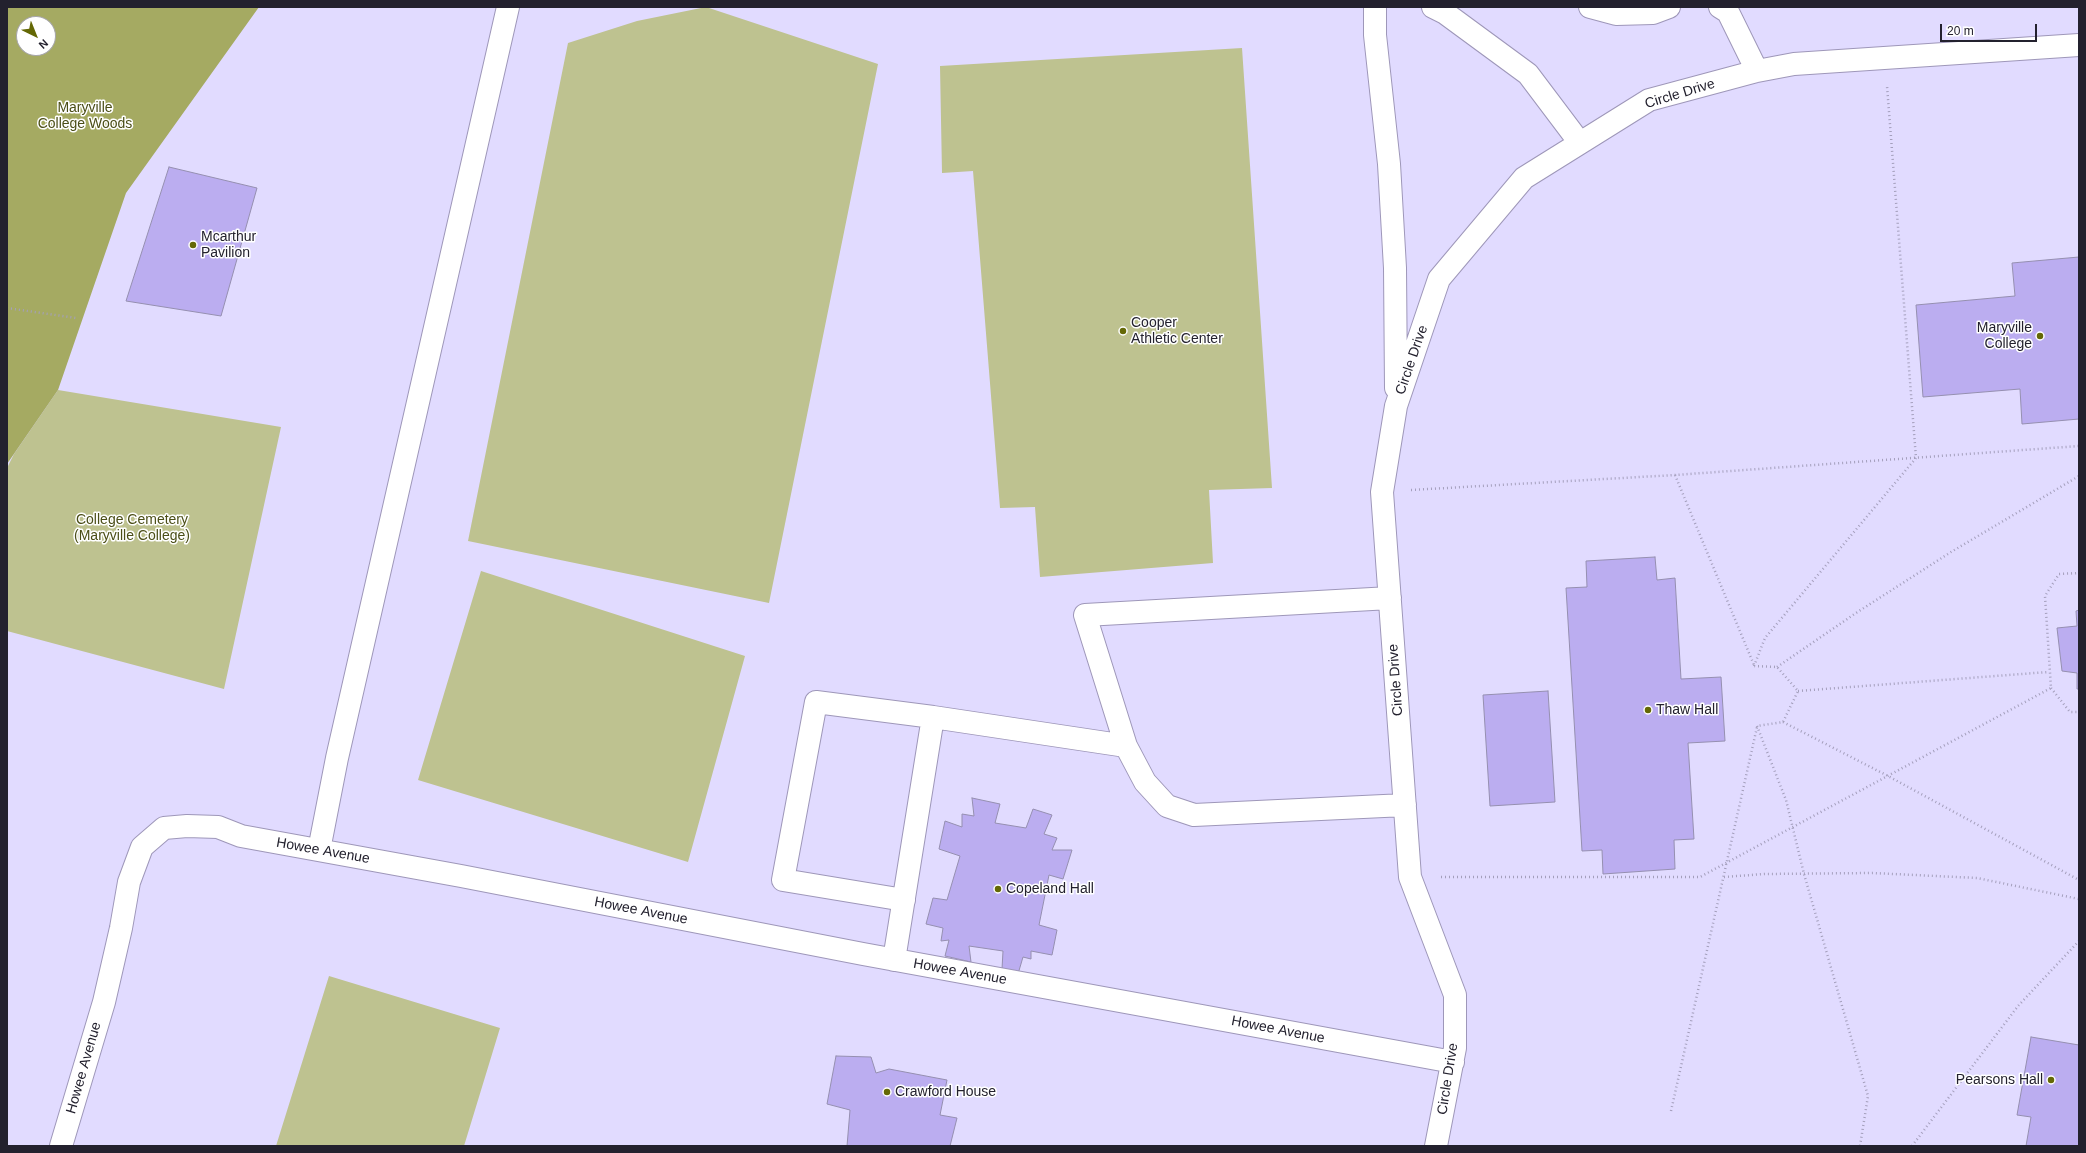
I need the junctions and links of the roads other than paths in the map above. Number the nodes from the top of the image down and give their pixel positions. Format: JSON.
{"nodes":[{"id":1,"x":508,"y":7,"type":"edge"},
{"id":2,"x":1375,"y":7,"type":"edge"},
{"id":3,"x":1433,"y":7,"type":"edge"},
{"id":4,"x":1590,"y":7,"type":"edge"},
{"id":5,"x":1670,"y":7,"type":"edge"},
{"id":6,"x":1720,"y":7,"type":"edge"},
{"id":7,"x":2079,"y":45,"type":"edge"},
{"id":8,"x":1757,"y":71,"type":"junction"},
{"id":9,"x":1580,"y":143,"type":"junction"},
{"id":10,"x":1396,"y":406,"type":"junction"},
{"id":11,"x":1390,"y":598,"type":"junction"},
{"id":12,"x":933,"y":717,"type":"junction"},
{"id":13,"x":1126,"y":746,"type":"junction"},
{"id":14,"x":1405,"y":805,"type":"junction"},
{"id":15,"x":319,"y":850,"type":"junction"},
{"id":16,"x":904,"y":900,"type":"junction"},
{"id":17,"x":894,"y":960,"type":"junction"},
{"id":18,"x":1453,"y":1062,"type":"junction"},
{"id":19,"x":61,"y":1146,"type":"edge"},
{"id":20,"x":1436,"y":1146,"type":"edge"}],
"edges":[{"from":1,"to":15,"type":"street"},
{"from":2,"to":10,"type":"street"},
{"from":3,"to":9,"type":"street"},
{"from":4,"to":5,"type":"street"},
{"from":6,"to":8,"type":"street"},
{"from":7,"to":8,"type":"street","name":"Circle Drive"},
{"from":8,"to":9,"type":"street","name":"Circle Drive"},
{"from":9,"to":10,"type":"street","name":"Circle Drive"},
{"from":10,"to":11,"type":"street","name":"Circle Drive"},
{"from":11,"to":13,"type":"street"},
{"from":11,"to":14,"type":"street","name":"Circle Drive"},
{"from":12,"to":13,"type":"street"},
{"from":12,"to":16,"type":"street"},
{"from":12,"to":16,"type":"street"},
{"from":13,"to":14,"type":"street"},
{"from":14,"to":18,"type":"street","name":"Circle Drive"},
{"from":15,"to":17,"type":"street","name":"Howee Avenue"},
{"from":15,"to":19,"type":"street","name":"Howee Avenue"},
{"from":16,"to":17,"type":"street"},
{"from":17,"to":18,"type":"street","name":"Howee Avenue"},
{"from":18,"to":20,"type":"street","name":"Circle Drive"}]}
